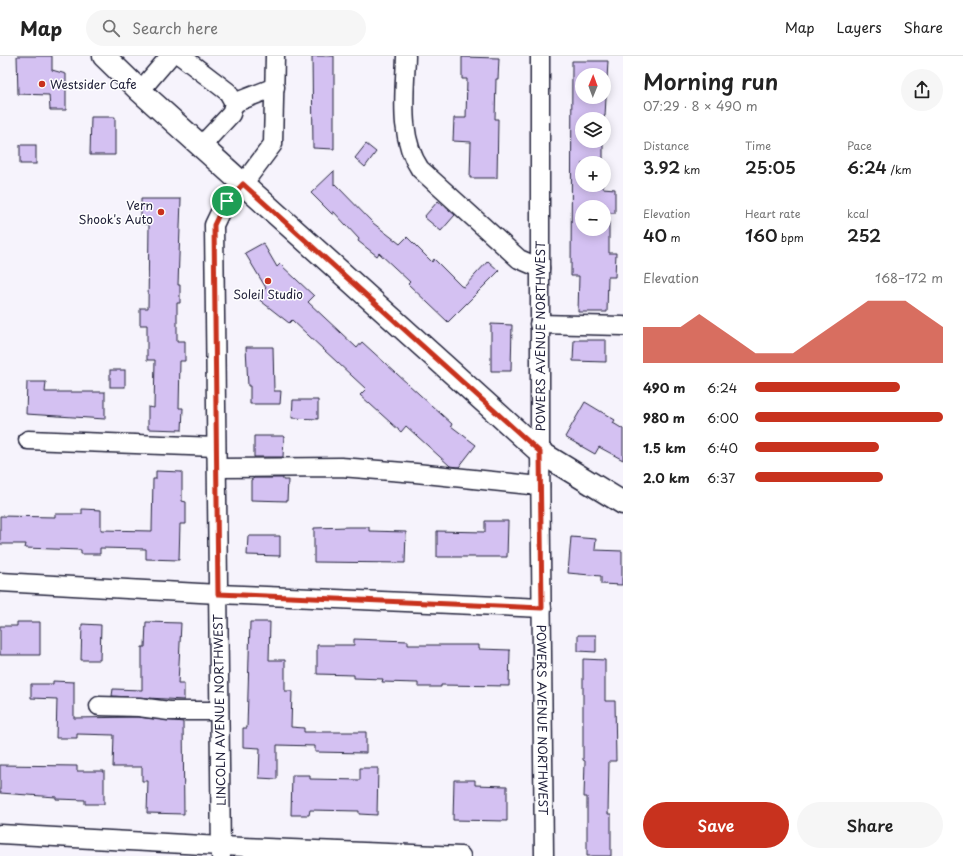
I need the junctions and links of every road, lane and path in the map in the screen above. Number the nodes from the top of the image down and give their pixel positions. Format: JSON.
{"nodes":[{"id":1,"x":170,"y":56,"type":"edge"},
{"id":2,"x":181,"y":56,"type":"edge"},
{"id":3,"x":275,"y":56,"type":"edge"},
{"id":4,"x":406,"y":56,"type":"edge"},
{"id":5,"x":540,"y":56,"type":"edge"},
{"id":6,"x":109,"y":58,"type":"edge"},
{"id":7,"x":274,"y":87,"type":"junction"},
{"id":8,"x":140,"y":91,"type":"junction"},
{"id":9,"x":234,"y":102,"type":"junction"},
{"id":10,"x":202,"y":146,"type":"junction"},
{"id":11,"x":243,"y":184,"type":"junction"},
{"id":12,"x":540,"y":268,"type":"junction"},
{"id":13,"x":540,"y":324,"type":"junction"},
{"id":14,"x":623,"y":326,"type":"edge"},
{"id":15,"x":28,"y":440,"type":"dead end"},
{"id":16,"x":216,"y":447,"type":"junction"},
{"id":17,"x":540,"y":452,"type":"junction"},
{"id":18,"x":217,"y":468,"type":"junction"},
{"id":19,"x":540,"y":486,"type":"junction"},
{"id":20,"x":623,"y":503,"type":"edge"},
{"id":21,"x":0,"y":582,"type":"edge"},
{"id":22,"x":218,"y":594,"type":"junction"},
{"id":23,"x":542,"y":608,"type":"junction"},
{"id":24,"x":99,"y":706,"type":"dead end"},
{"id":25,"x":220,"y":711,"type":"junction"},
{"id":26,"x":0,"y":834,"type":"edge"},
{"id":27,"x":221,"y":851,"type":"edge"},
{"id":28,"x":460,"y":856,"type":"edge"},
{"id":29,"x":544,"y":856,"type":"edge"}],
"edges":[{"from":1,"to":8,"type":"street"},
{"from":2,"to":9,"type":"street"},
{"from":3,"to":7,"type":"street","name":"LINCOLN AVENUE NORTHWEST"},
{"from":4,"to":12,"type":"street"},
{"from":5,"to":12,"type":"street","name":"POWERS AVENUE NORTHWEST"},
{"from":6,"to":8,"type":"main road"},
{"from":7,"to":9,"type":"street"},
{"from":7,"to":11,"type":"street","name":"LINCOLN AVENUE NORTHWEST"},
{"from":8,"to":10,"type":"main road"},
{"from":9,"to":10,"type":"street"},
{"from":10,"to":11,"type":"main road"},
{"from":11,"to":16,"type":"street","name":"LINCOLN AVENUE NORTHWEST"},
{"from":11,"to":17,"type":"main road"},
{"from":12,"to":13,"type":"street","name":"POWERS AVENUE NORTHWEST"},
{"from":13,"to":14,"type":"street"},
{"from":13,"to":17,"type":"street","name":"POWERS AVENUE NORTHWEST"},
{"from":15,"to":16,"type":"street"},
{"from":16,"to":18,"type":"street","name":"LINCOLN AVENUE NORTHWEST"},
{"from":17,"to":19,"type":"street","name":"POWERS AVENUE NORTHWEST"},
{"from":17,"to":20,"type":"main road"},
{"from":18,"to":19,"type":"street"},
{"from":18,"to":22,"type":"street","name":"LINCOLN AVENUE NORTHWEST"},
{"from":19,"to":23,"type":"street","name":"POWERS AVENUE NORTHWEST"},
{"from":21,"to":22,"type":"street"},
{"from":22,"to":23,"type":"street"},
{"from":22,"to":25,"type":"street","name":"LINCOLN AVENUE NORTHWEST"},
{"from":23,"to":29,"type":"street","name":"POWERS AVENUE NORTHWEST"},
{"from":24,"to":25,"type":"street"},
{"from":25,"to":27,"type":"street","name":"LINCOLN AVENUE NORTHWEST"},
{"from":26,"to":27,"type":"street"},
{"from":27,"to":28,"type":"street"}]}
